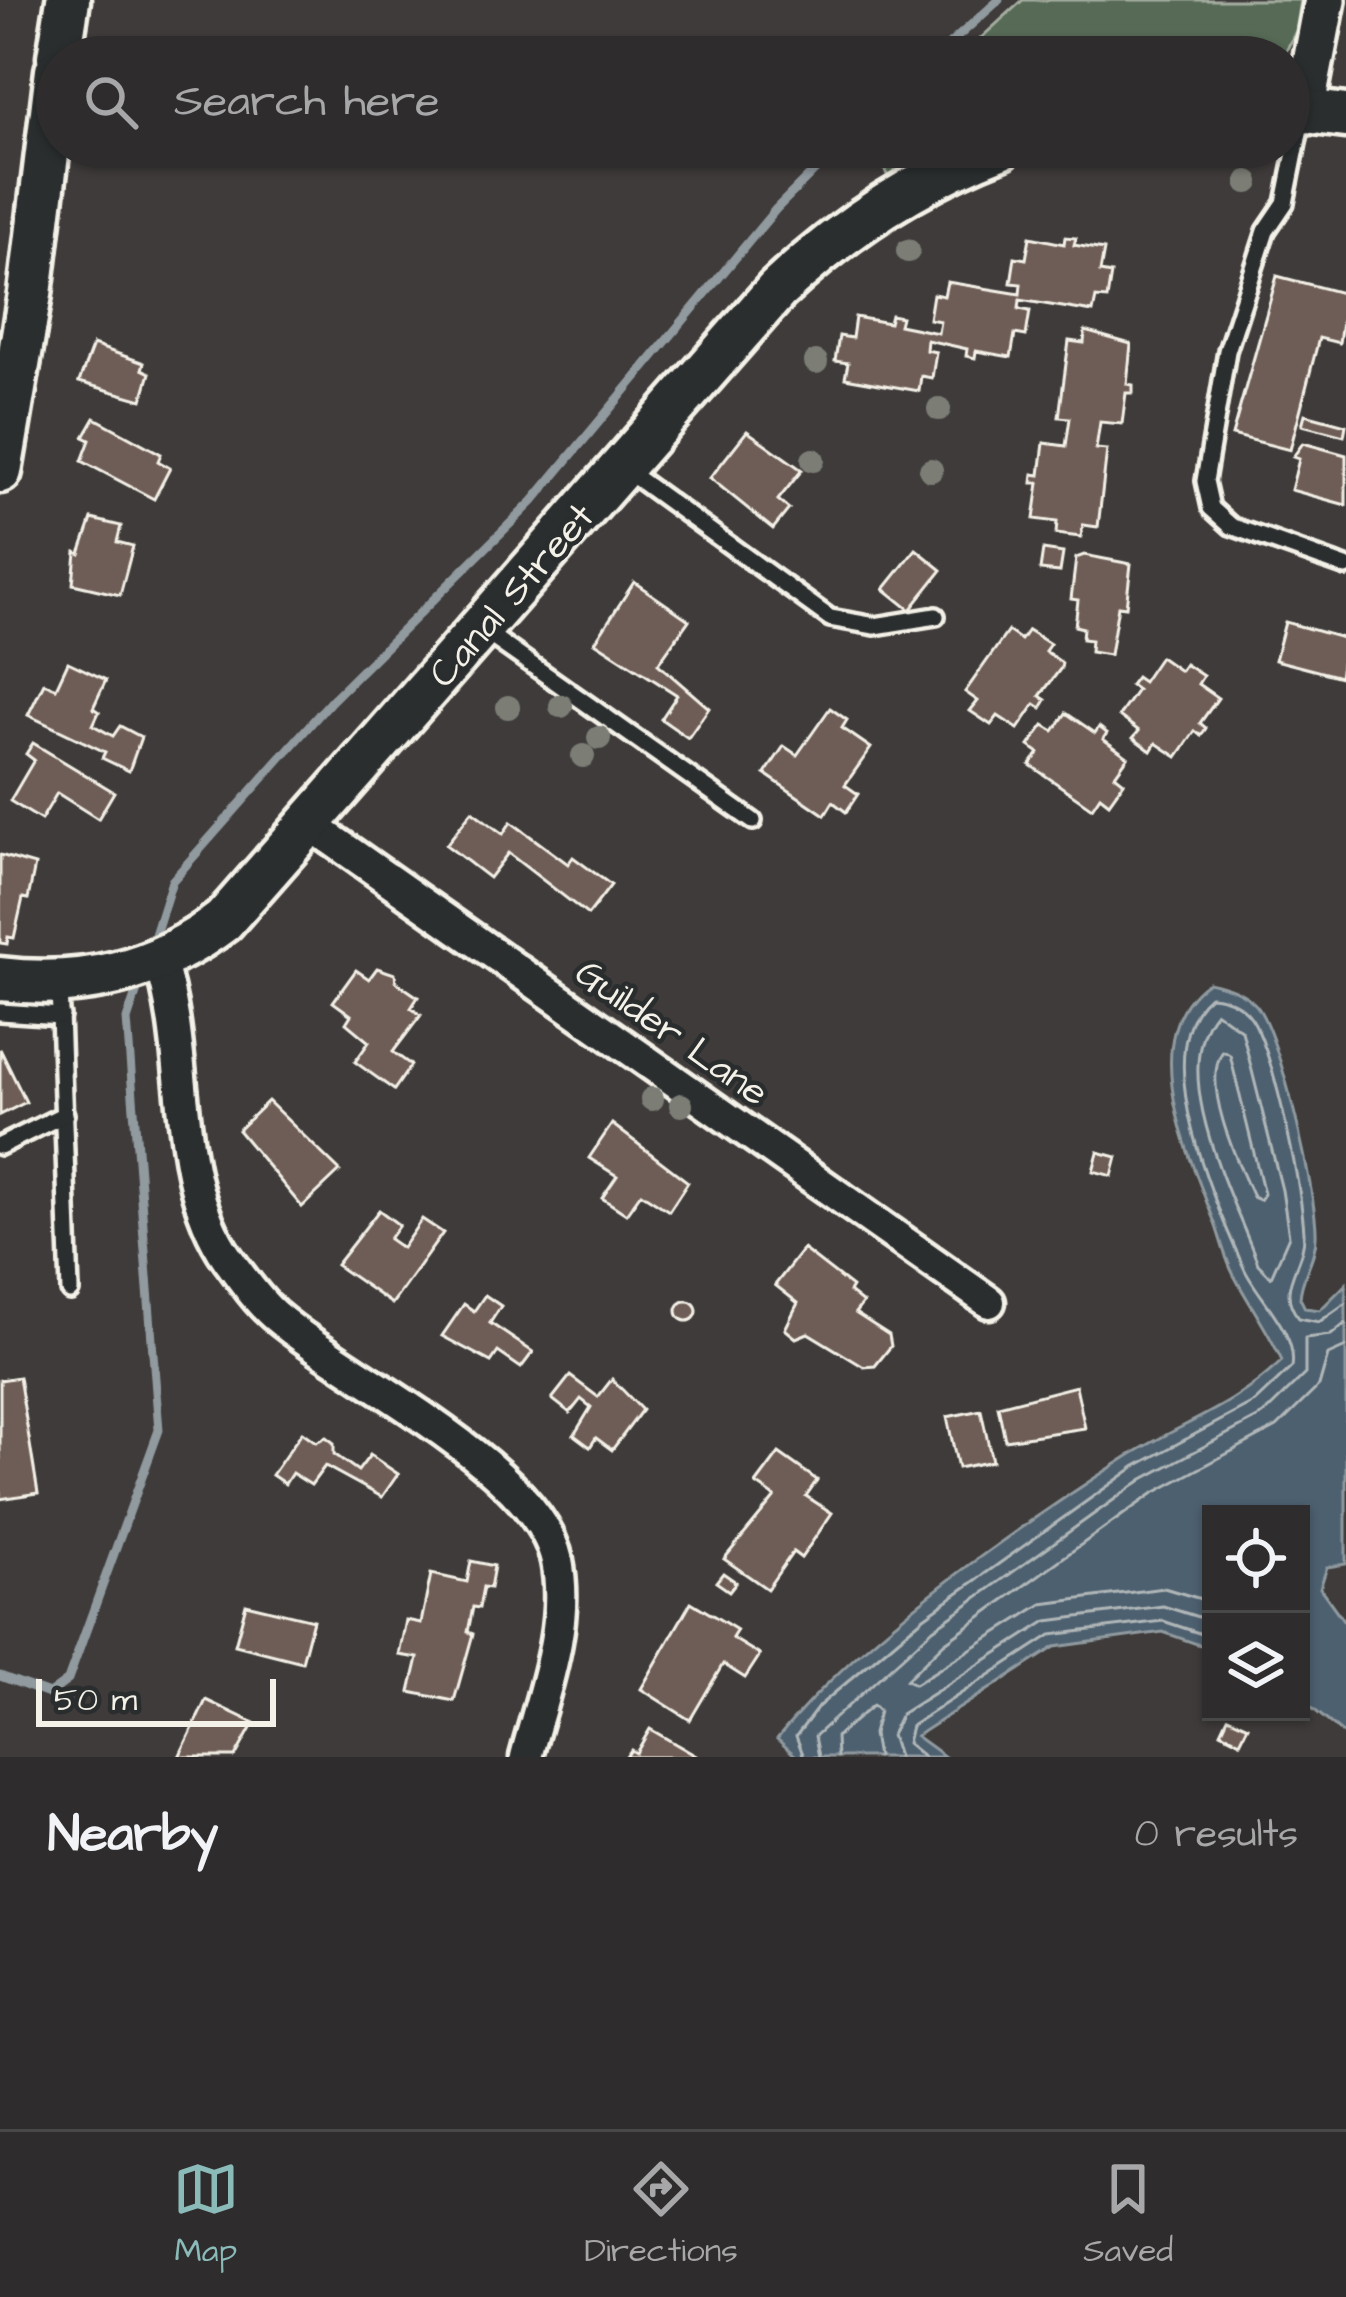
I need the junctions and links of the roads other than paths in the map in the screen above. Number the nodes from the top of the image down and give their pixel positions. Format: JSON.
{"nodes":[{"id":1,"x":68,"y":0,"type":"edge"},
{"id":2,"x":1325,"y":0,"type":"edge"},
{"id":3,"x":62,"y":36,"type":"edge"},
{"id":4,"x":1310,"y":57,"type":"edge"},
{"id":5,"x":1310,"y":112,"type":"edge"},
{"id":6,"x":1346,"y":116,"type":"edge"},
{"id":7,"x":45,"y":168,"type":"edge"},
{"id":8,"x":956,"y":168,"type":"edge"},
{"id":9,"x":1290,"y":168,"type":"edge"},
{"id":10,"x":621,"y":466,"type":"junction"},
{"id":11,"x":0,"y":471,"type":"edge"},
{"id":12,"x":1346,"y":567,"type":"edge"},
{"id":13,"x":936,"y":616,"type":"dead end"},
{"id":14,"x":481,"y":628,"type":"junction"},
{"id":15,"x":753,"y":821,"type":"dead end"},
{"id":16,"x":311,"y":825,"type":"junction"},
{"id":17,"x":160,"y":961,"type":"junction"},
{"id":18,"x":0,"y":979,"type":"edge"},
{"id":19,"x":60,"y":999,"type":"junction"},
{"id":20,"x":0,"y":1012,"type":"edge"},
{"id":21,"x":65,"y":1114,"type":"junction"},
{"id":22,"x":0,"y":1146,"type":"edge"},
{"id":23,"x":70,"y":1291,"type":"dead end"},
{"id":24,"x":989,"y":1302,"type":"dead end"},
{"id":25,"x":526,"y":1757,"type":"edge"}],
"edges":[{"from":1,"to":3,"type":"main road"},
{"from":2,"to":4,"type":"street"},
{"from":5,"to":6,"type":"main road"},
{"from":7,"to":11,"type":"main road"},
{"from":8,"to":10,"type":"main road","name":"Canal Street"},
{"from":9,"to":12,"type":"lane"},
{"from":10,"to":13,"type":"lane"},
{"from":10,"to":14,"type":"main road","name":"Canal Street"},
{"from":14,"to":15,"type":"lane"},
{"from":14,"to":16,"type":"main road","name":"Canal Street"},
{"from":16,"to":17,"type":"main road","name":"Canal Street"},
{"from":16,"to":24,"type":"street","name":"Guilder Lane"},
{"from":17,"to":19,"type":"main road","name":"Canal Street"},
{"from":17,"to":25,"type":"street"},
{"from":18,"to":19,"type":"main road","name":"Canal Street"},
{"from":19,"to":20,"type":"lane"},
{"from":19,"to":21,"type":"lane"},
{"from":21,"to":22,"type":"lane"},
{"from":21,"to":23,"type":"lane"}]}
